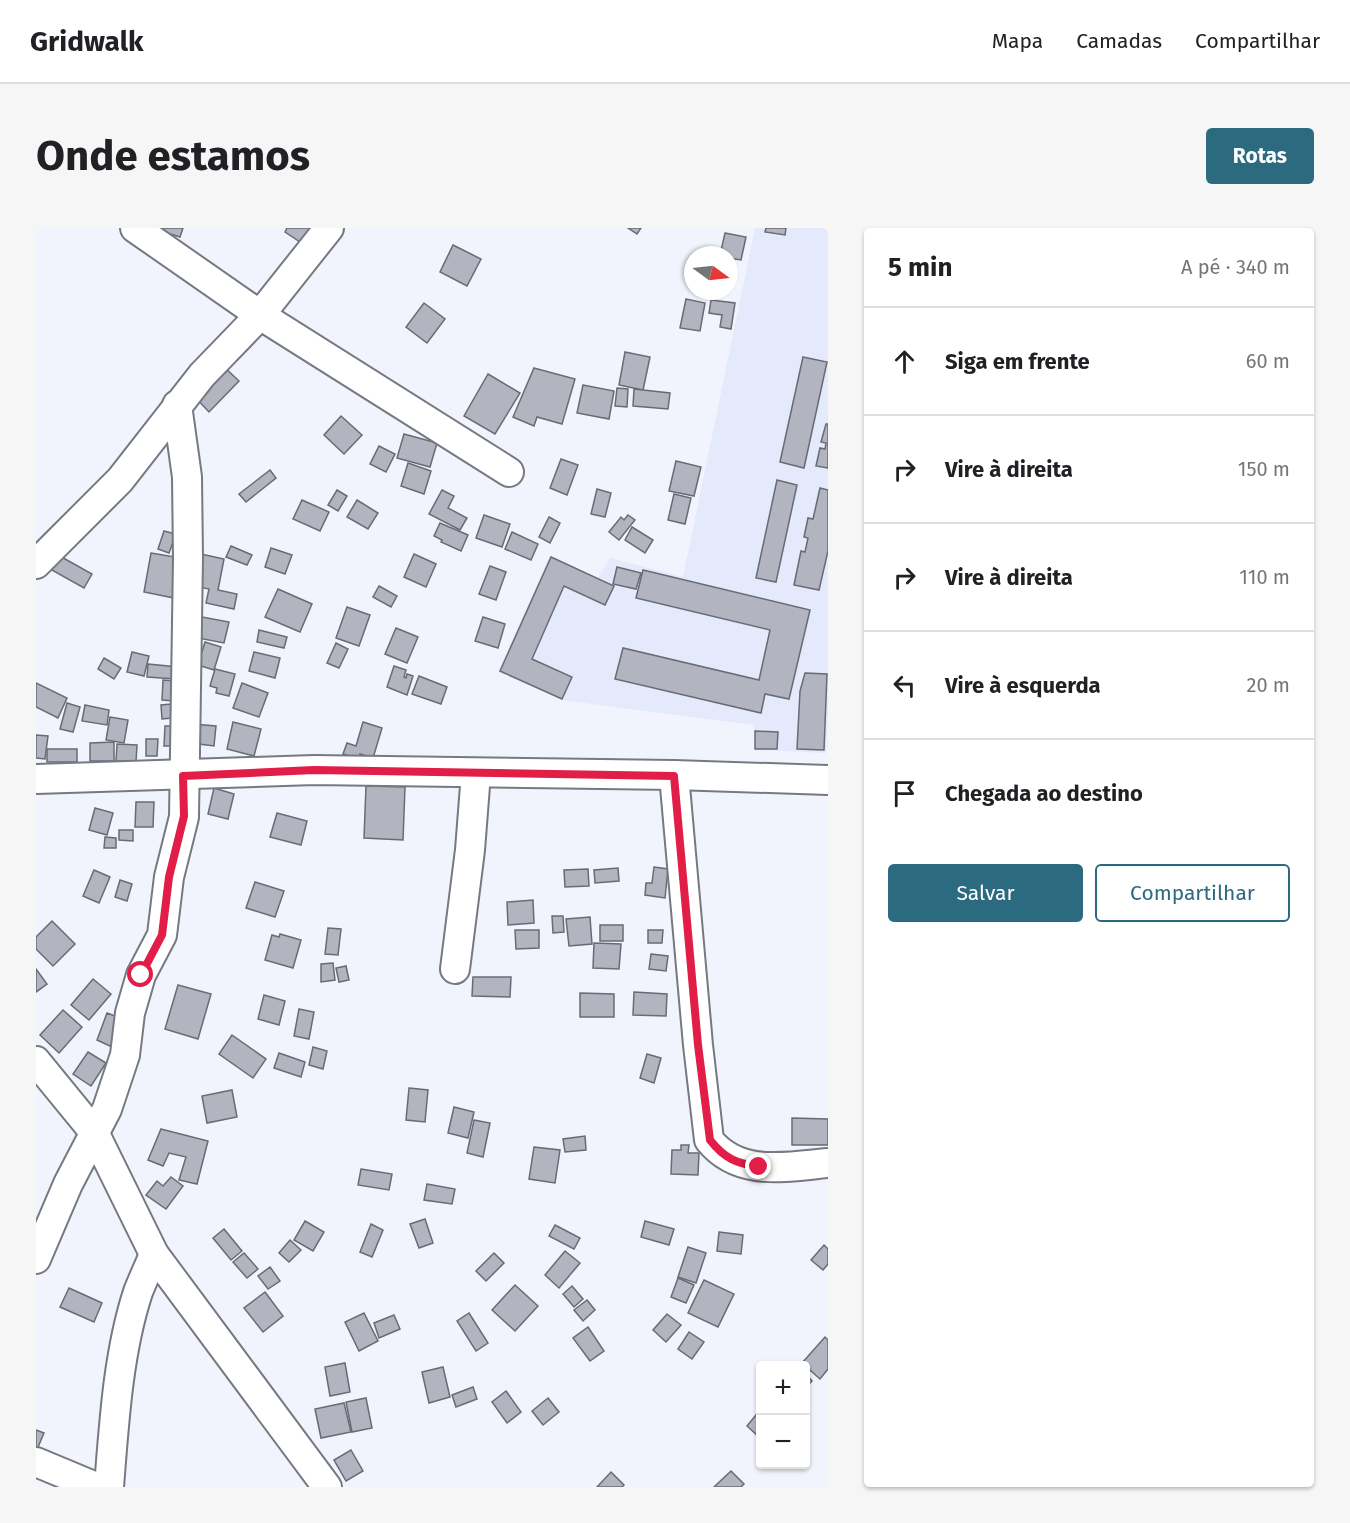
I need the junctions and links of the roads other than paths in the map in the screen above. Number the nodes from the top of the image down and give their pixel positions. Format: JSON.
{"nodes":[{"id":1,"x":135,"y":228,"type":"edge"},
{"id":2,"x":329,"y":228,"type":"edge"},
{"id":3,"x":260,"y":315,"type":"junction"},
{"id":4,"x":177,"y":405,"type":"junction"},
{"id":5,"x":509,"y":472,"type":"dead end"},
{"id":6,"x":36,"y":564,"type":"edge"},
{"id":7,"x":476,"y":773,"type":"junction"},
{"id":8,"x":183,"y":776,"type":"junction"},
{"id":9,"x":674,"y":776,"type":"junction"},
{"id":10,"x":36,"y":779,"type":"edge"},
{"id":11,"x":828,"y":780,"type":"edge"},
{"id":12,"x":455,"y":969,"type":"dead end"},
{"id":13,"x":36,"y":1061,"type":"edge"},
{"id":14,"x":94,"y":1132,"type":"junction"},
{"id":15,"x":828,"y":1163,"type":"edge"},
{"id":16,"x":154,"y":1254,"type":"junction"},
{"id":17,"x":36,"y":1259,"type":"edge"},
{"id":18,"x":36,"y":1462,"type":"edge"},
{"id":19,"x":96,"y":1487,"type":"edge"},
{"id":20,"x":109,"y":1487,"type":"edge"},
{"id":21,"x":327,"y":1487,"type":"edge"}],
"edges":[{"from":1,"to":3,"type":"street"},
{"from":2,"to":3,"type":"street"},
{"from":3,"to":4,"type":"street"},
{"from":3,"to":5,"type":"street"},
{"from":4,"to":6,"type":"street"},
{"from":4,"to":8,"type":"street"},
{"from":7,"to":8,"type":"street"},
{"from":7,"to":9,"type":"street"},
{"from":7,"to":12,"type":"street"},
{"from":8,"to":10,"type":"street"},
{"from":8,"to":14,"type":"street"},
{"from":9,"to":11,"type":"street"},
{"from":9,"to":15,"type":"street"},
{"from":13,"to":14,"type":"street"},
{"from":14,"to":16,"type":"street"},
{"from":14,"to":17,"type":"street"},
{"from":16,"to":20,"type":"street"},
{"from":16,"to":21,"type":"street"},
{"from":18,"to":19,"type":"street"}]}
